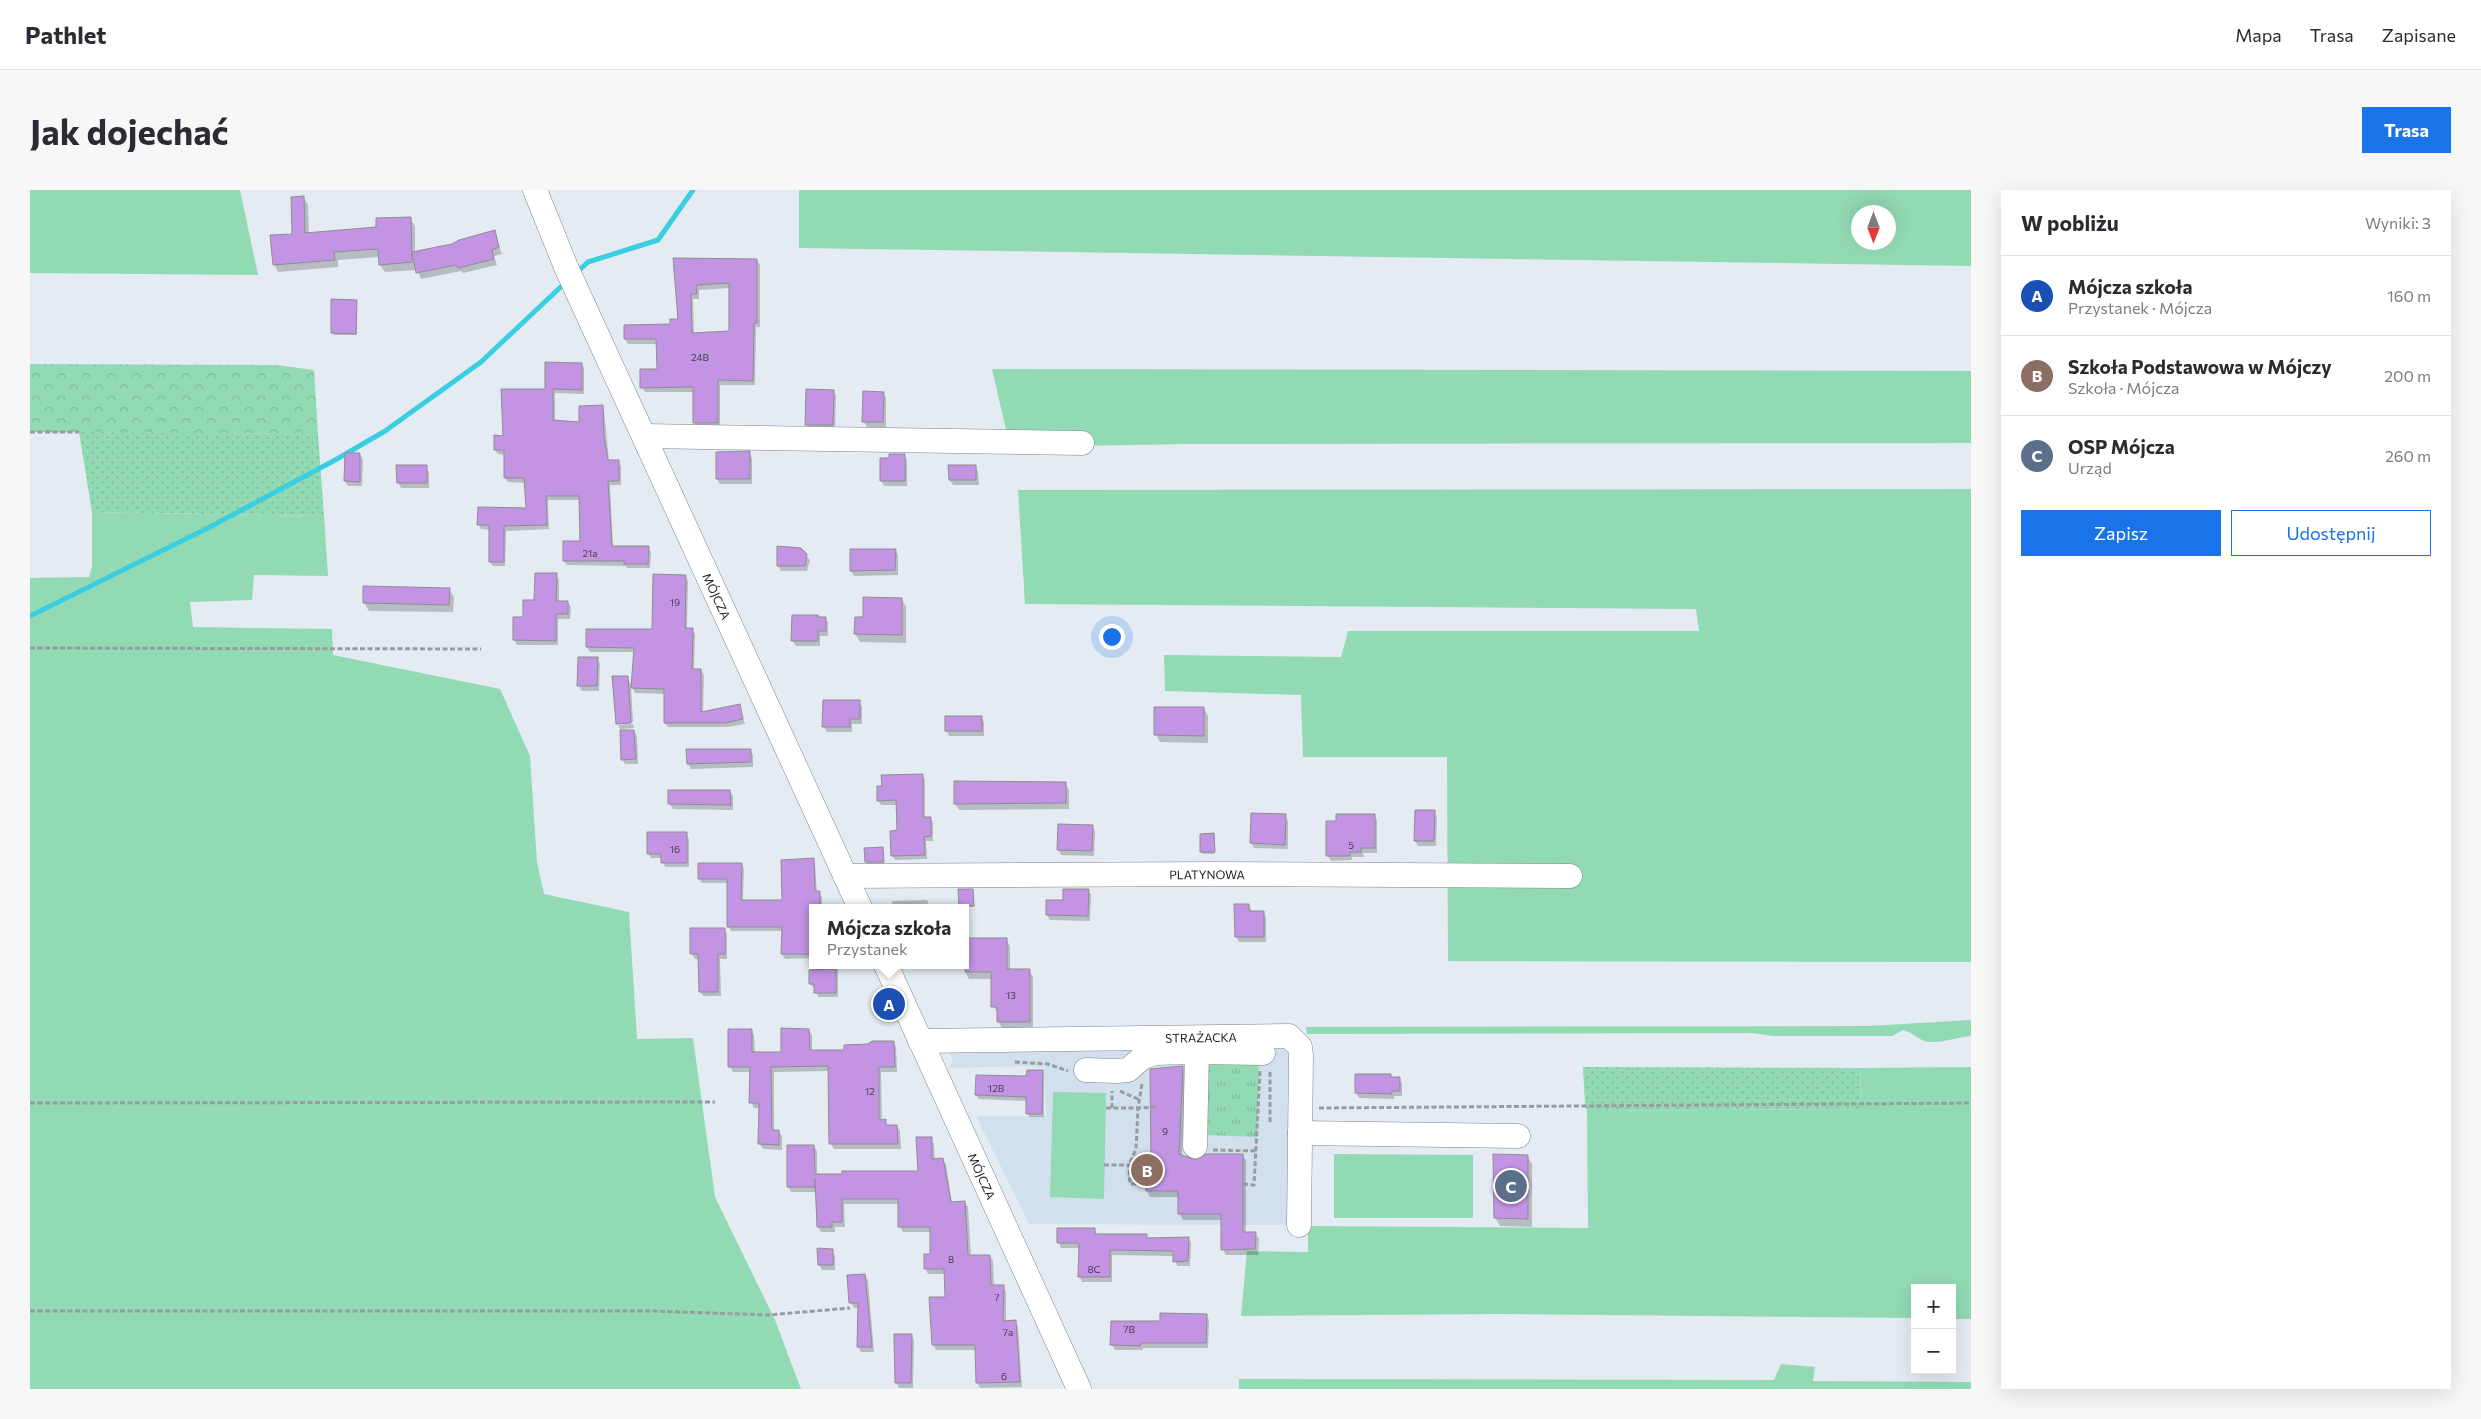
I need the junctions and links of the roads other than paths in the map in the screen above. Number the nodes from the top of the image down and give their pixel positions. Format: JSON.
{"nodes":[{"id":1,"x":535,"y":190,"type":"edge"},
{"id":2,"x":644,"y":436,"type":"junction"},
{"id":3,"x":1082,"y":443,"type":"dead end"},
{"id":4,"x":845,"y":876,"type":"junction"},
{"id":5,"x":1570,"y":876,"type":"dead end"},
{"id":6,"x":858,"y":904,"type":"edge"},
{"id":7,"x":888,"y":969,"type":"edge"},
{"id":8,"x":920,"y":1040,"type":"junction"},
{"id":9,"x":1197,"y":1052,"type":"junction"},
{"id":10,"x":1262,"y":1053,"type":"road end"},
{"id":11,"x":1080,"y":1072,"type":"road end"},
{"id":12,"x":1300,"y":1133,"type":"junction"},
{"id":13,"x":1518,"y":1136,"type":"dead end"},
{"id":14,"x":1195,"y":1146,"type":"road end"},
{"id":15,"x":1299,"y":1225,"type":"dead end"},
{"id":16,"x":1079,"y":1389,"type":"edge"}],
"edges":[{"from":1,"to":2,"type":"street","name":"MÓJCZA"},
{"from":2,"to":3,"type":"street"},
{"from":2,"to":4,"type":"street","name":"MÓJCZA"},
{"from":4,"to":5,"type":"street","name":"PLATYNOWA"},
{"from":4,"to":6,"type":"street","name":"MÓJCZA"},
{"from":7,"to":8,"type":"street","name":"MÓJCZA"},
{"from":8,"to":12,"type":"street","name":"STRAŻACKA"},
{"from":8,"to":16,"type":"street","name":"MÓJCZA"},
{"from":9,"to":10,"type":"street"},
{"from":9,"to":11,"type":"street"},
{"from":9,"to":14,"type":"street"},
{"from":12,"to":13,"type":"street"},
{"from":12,"to":15,"type":"street","name":"STRAŻACKA"}]}
